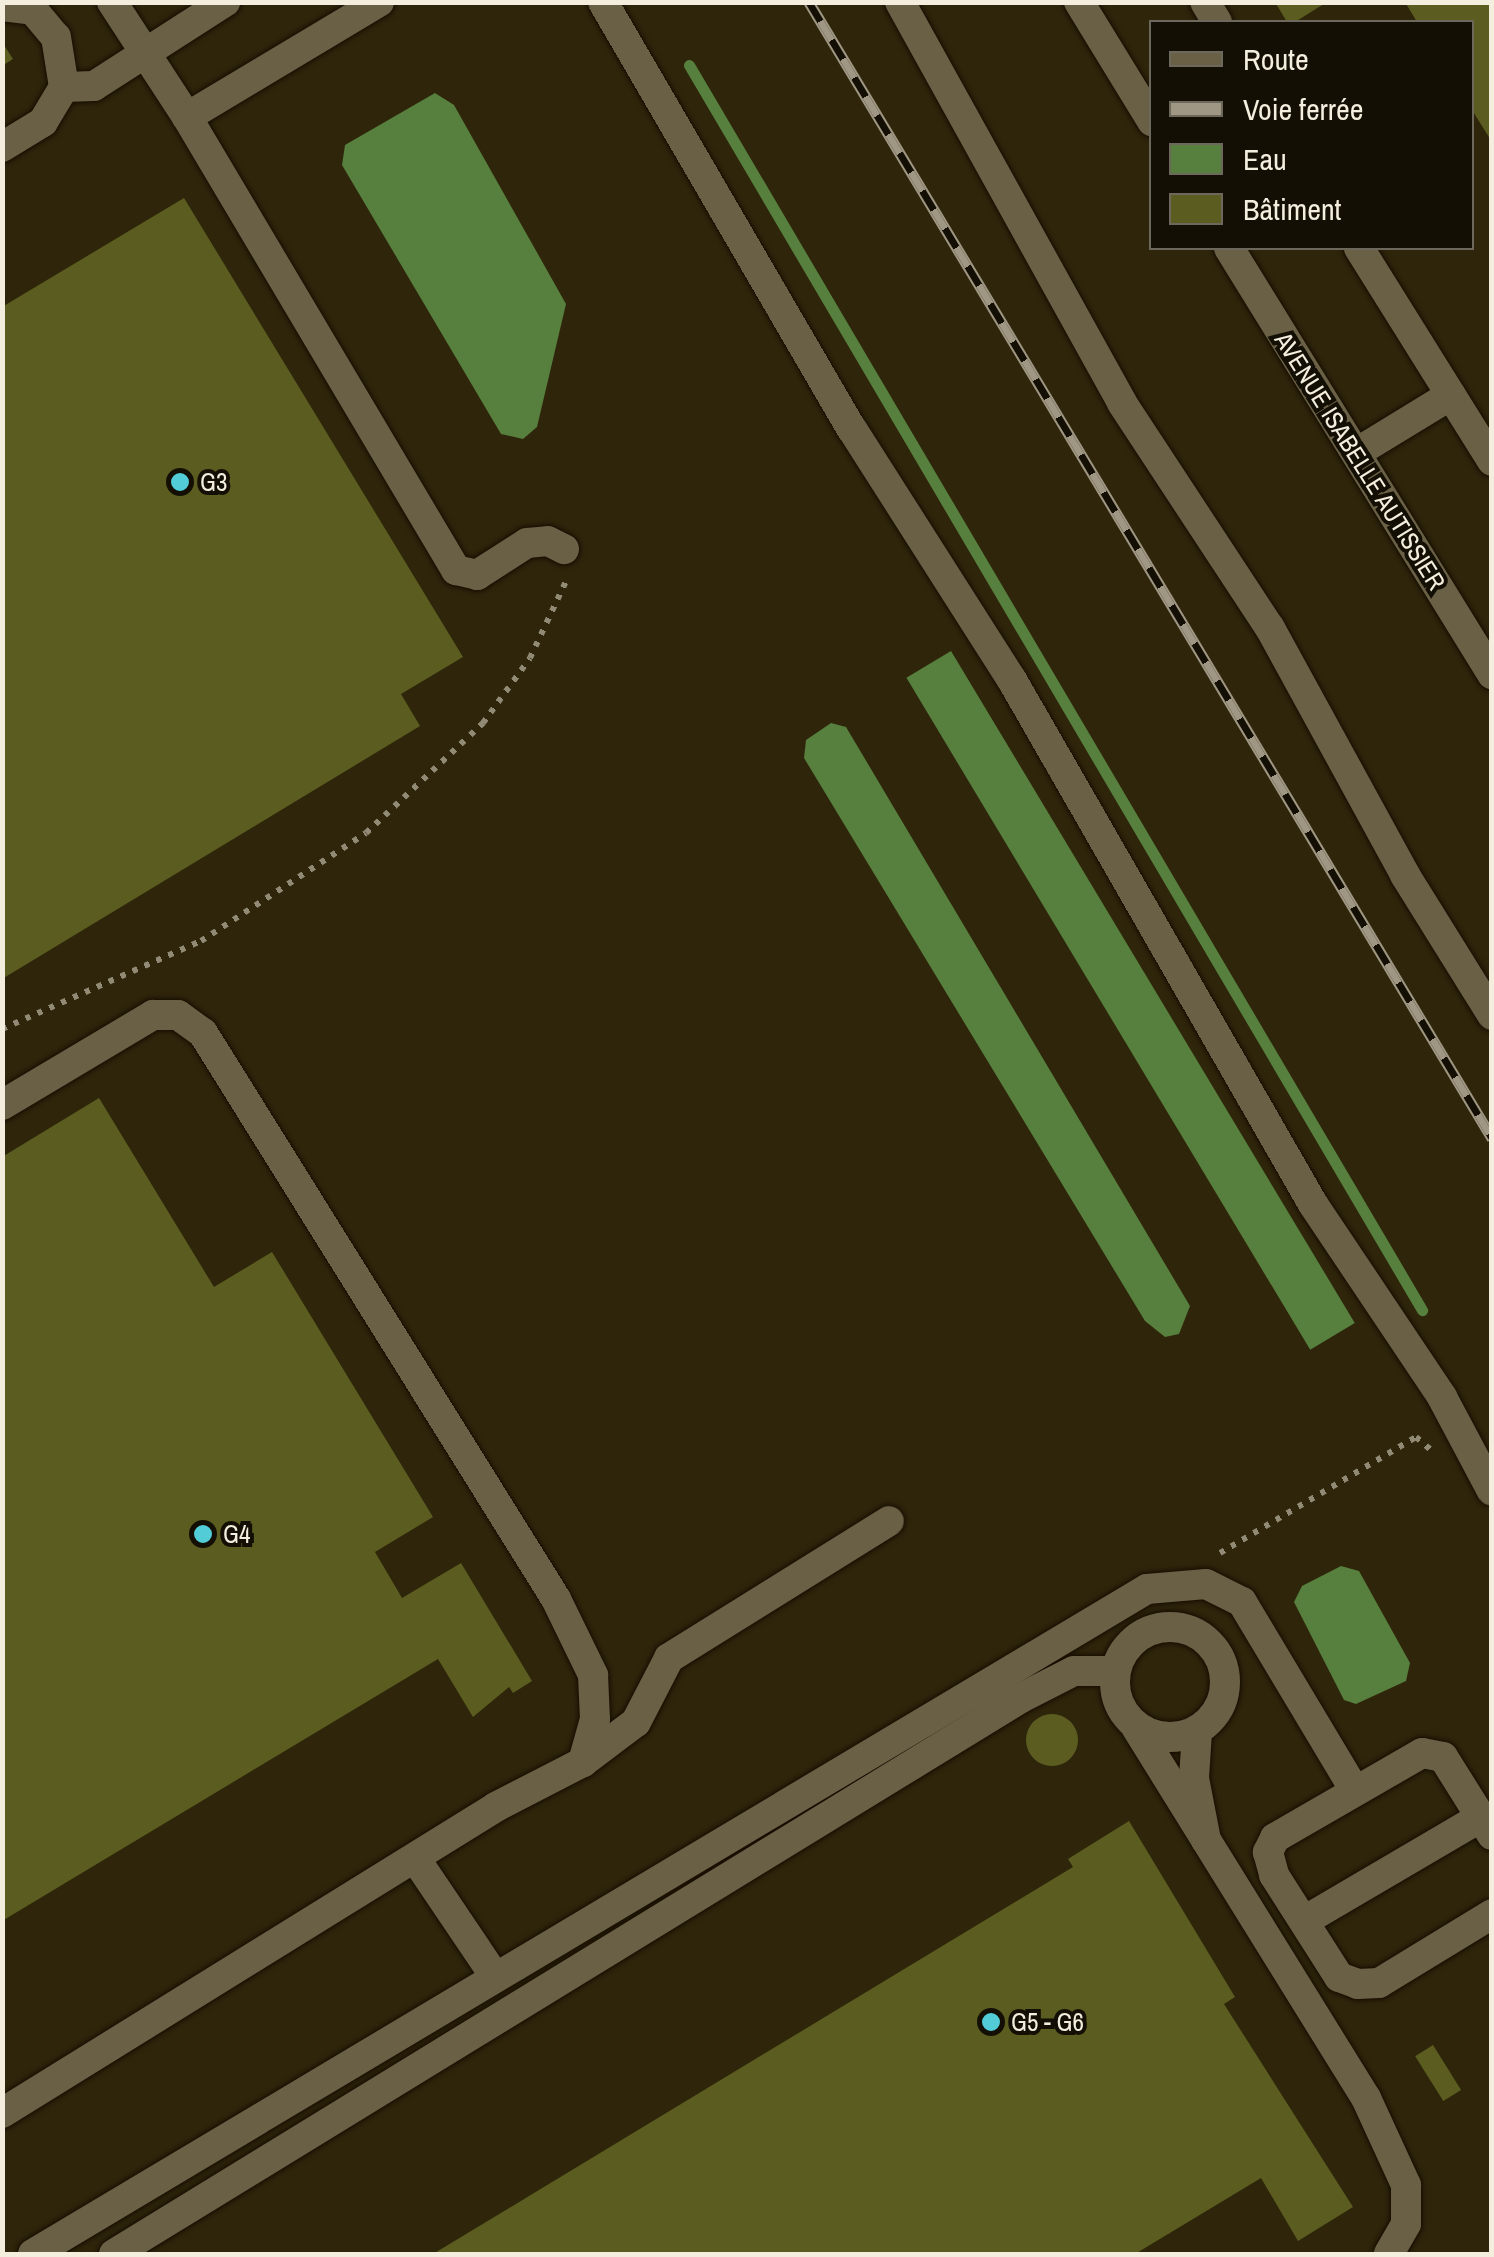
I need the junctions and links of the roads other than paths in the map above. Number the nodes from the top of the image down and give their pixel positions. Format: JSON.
{"nodes":[{"id":1,"x":112,"y":2,"type":"edge"},
{"id":2,"x":226,"y":2,"type":"edge"},
{"id":3,"x":378,"y":2,"type":"edge"},
{"id":4,"x":603,"y":2,"type":"edge"},
{"id":5,"x":900,"y":2,"type":"edge"},
{"id":6,"x":1079,"y":2,"type":"edge"},
{"id":7,"x":2,"y":6,"type":"edge"},
{"id":8,"x":142,"y":56,"type":"junction"},
{"id":9,"x":64,"y":87,"type":"junction"},
{"id":10,"x":1149,"y":116,"type":"edge"},
{"id":11,"x":186,"y":117,"type":"junction"},
{"id":12,"x":2,"y":148,"type":"edge"},
{"id":13,"x":1231,"y":250,"type":"edge"},
{"id":14,"x":1360,"y":250,"type":"edge"},
{"id":15,"x":1452,"y":395,"type":"junction"},
{"id":16,"x":1356,"y":454,"type":"junction"},
{"id":17,"x":1492,"y":461,"type":"edge"},
{"id":18,"x":564,"y":548,"type":"road end"},
{"id":19,"x":1492,"y":674,"type":"edge"},
{"id":20,"x":1492,"y":1015,"type":"edge"},
{"id":21,"x":2,"y":1106,"type":"edge"},
{"id":22,"x":1492,"y":1491,"type":"edge"},
{"id":23,"x":890,"y":1521,"type":"dead end"},
{"id":24,"x":1115,"y":1670,"type":"junction"},
{"id":25,"x":1136,"y":1728,"type":"junction"},
{"id":26,"x":1198,"y":1732,"type":"junction"},
{"id":27,"x":583,"y":1762,"type":"junction"},
{"id":28,"x":1356,"y":1791,"type":"junction"},
{"id":29,"x":1486,"y":1826,"type":"edge"},
{"id":30,"x":1206,"y":1840,"type":"junction"},
{"id":31,"x":415,"y":1858,"type":"junction"},
{"id":32,"x":1492,"y":1914,"type":"edge"},
{"id":33,"x":1304,"y":1922,"type":"junction"},
{"id":34,"x":494,"y":1976,"type":"junction"},
{"id":35,"x":2,"y":2113,"type":"edge"},
{"id":36,"x":33,"y":2254,"type":"edge"},
{"id":37,"x":114,"y":2254,"type":"edge"},
{"id":38,"x":1389,"y":2254,"type":"edge"}],
"edges":[{"from":1,"to":8,"type":"street"},
{"from":2,"to":8,"type":"street"},
{"from":3,"to":11,"type":"street"},
{"from":4,"to":22,"type":"street"},
{"from":5,"to":20,"type":"street"},
{"from":6,"to":10,"type":"street"},
{"from":7,"to":9,"type":"street"},
{"from":8,"to":9,"type":"street"},
{"from":8,"to":11,"type":"street"},
{"from":9,"to":12,"type":"street"},
{"from":11,"to":18,"type":"street"},
{"from":13,"to":16,"type":"street","name":"AVENUE ISABELLE AUTISSIER"},
{"from":14,"to":15,"type":"street"},
{"from":15,"to":16,"type":"street"},
{"from":15,"to":17,"type":"street"},
{"from":16,"to":19,"type":"street","name":"AVENUE ISABELLE AUTISSIER"},
{"from":21,"to":27,"type":"street"},
{"from":23,"to":27,"type":"street"},
{"from":24,"to":25,"type":"street"},
{"from":24,"to":26,"type":"street"},
{"from":24,"to":37,"type":"street"},
{"from":25,"to":26,"type":"street"},
{"from":25,"to":30,"type":"street"},
{"from":26,"to":30,"type":"street"},
{"from":27,"to":31,"type":"street"},
{"from":28,"to":29,"type":"street"},
{"from":28,"to":33,"type":"street"},
{"from":28,"to":34,"type":"street"},
{"from":29,"to":33,"type":"street"},
{"from":30,"to":38,"type":"street"},
{"from":31,"to":34,"type":"street"},
{"from":31,"to":35,"type":"street"},
{"from":32,"to":33,"type":"street"},
{"from":34,"to":36,"type":"street"}]}
